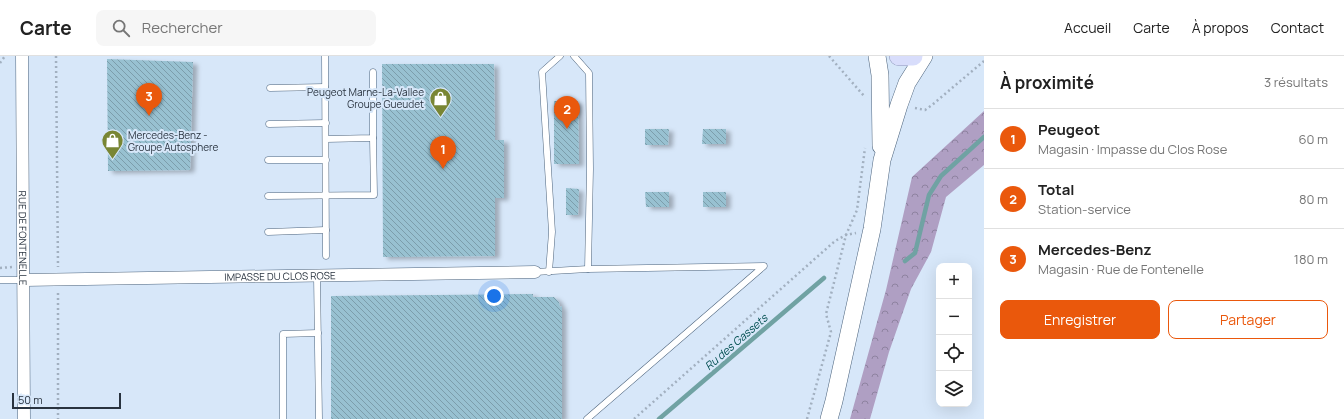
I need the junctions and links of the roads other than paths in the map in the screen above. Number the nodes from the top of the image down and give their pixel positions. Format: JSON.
{"nodes":[{"id":1,"x":22,"y":56,"type":"edge"},
{"id":2,"x":325,"y":56,"type":"edge"},
{"id":3,"x":560,"y":56,"type":"edge"},
{"id":4,"x":574,"y":56,"type":"edge"},
{"id":5,"x":877,"y":56,"type":"edge"},
{"id":6,"x":899,"y":56,"type":"edge"},
{"id":7,"x":913,"y":56,"type":"edge"},
{"id":8,"x":924,"y":56,"type":"edge"},
{"id":9,"x":373,"y":72,"type":"dead end"},
{"id":10,"x":325,"y":87,"type":"junction"},
{"id":11,"x":270,"y":88,"type":"dead end"},
{"id":12,"x":326,"y":123,"type":"junction"},
{"id":13,"x":269,"y":124,"type":"dead end"},
{"id":14,"x":326,"y":138,"type":"junction"},
{"id":15,"x":373,"y":138,"type":"junction"},
{"id":16,"x":268,"y":160,"type":"dead end"},
{"id":17,"x":326,"y":160,"type":"junction"},
{"id":18,"x":882,"y":160,"type":"junction"},
{"id":19,"x":268,"y":196,"type":"dead end"},
{"id":20,"x":326,"y":196,"type":"junction"},
{"id":21,"x":326,"y":230,"type":"junction"},
{"id":22,"x":268,"y":232,"type":"dead end"},
{"id":23,"x":326,"y":256,"type":"dead end"},
{"id":24,"x":588,"y":269,"type":"junction"},
{"id":25,"x":535,"y":272,"type":"joint"},
{"id":26,"x":549,"y":272,"type":"junction"},
{"id":27,"x":317,"y":276,"type":"junction"},
{"id":28,"x":0,"y":280,"type":"edge"},
{"id":29,"x":24,"y":280,"type":"junction"},
{"id":30,"x":318,"y":333,"type":"junction"},
{"id":31,"x":24,"y":419,"type":"edge"},
{"id":32,"x":283,"y":419,"type":"edge"},
{"id":33,"x":319,"y":419,"type":"edge"},
{"id":34,"x":587,"y":419,"type":"edge"},
{"id":35,"x":829,"y":419,"type":"edge"}],
"edges":[{"from":1,"to":29,"type":"street","name":"RUE DE FONTENELLE"},
{"from":2,"to":10,"type":"lane"},
{"from":3,"to":26,"type":"lane"},
{"from":4,"to":24,"type":"lane"},
{"from":5,"to":18,"type":"main road"},
{"from":6,"to":7,"type":"main road"},
{"from":8,"to":18,"type":"main road"},
{"from":9,"to":15,"type":"lane"},
{"from":10,"to":11,"type":"lane"},
{"from":10,"to":12,"type":"lane"},
{"from":12,"to":13,"type":"lane"},
{"from":12,"to":14,"type":"lane"},
{"from":14,"to":15,"type":"lane"},
{"from":14,"to":17,"type":"lane"},
{"from":15,"to":20,"type":"lane"},
{"from":16,"to":17,"type":"lane"},
{"from":17,"to":20,"type":"lane"},
{"from":18,"to":35,"type":"main road"},
{"from":19,"to":20,"type":"lane"},
{"from":20,"to":21,"type":"lane"},
{"from":21,"to":22,"type":"lane"},
{"from":21,"to":23,"type":"lane"},
{"from":24,"to":26,"type":"lane"},
{"from":24,"to":34,"type":"lane"},
{"from":25,"to":26,"type":"lane"},
{"from":25,"to":27,"type":"street","name":"IMPASSE DU CLOS ROSE"},
{"from":27,"to":29,"type":"street","name":"IMPASSE DU CLOS ROSE"},
{"from":27,"to":30,"type":"lane"},
{"from":28,"to":29,"type":"lane"},
{"from":29,"to":31,"type":"street","name":"RUE DE FONTENELLE"},
{"from":30,"to":32,"type":"lane"},
{"from":30,"to":33,"type":"lane"}]}
